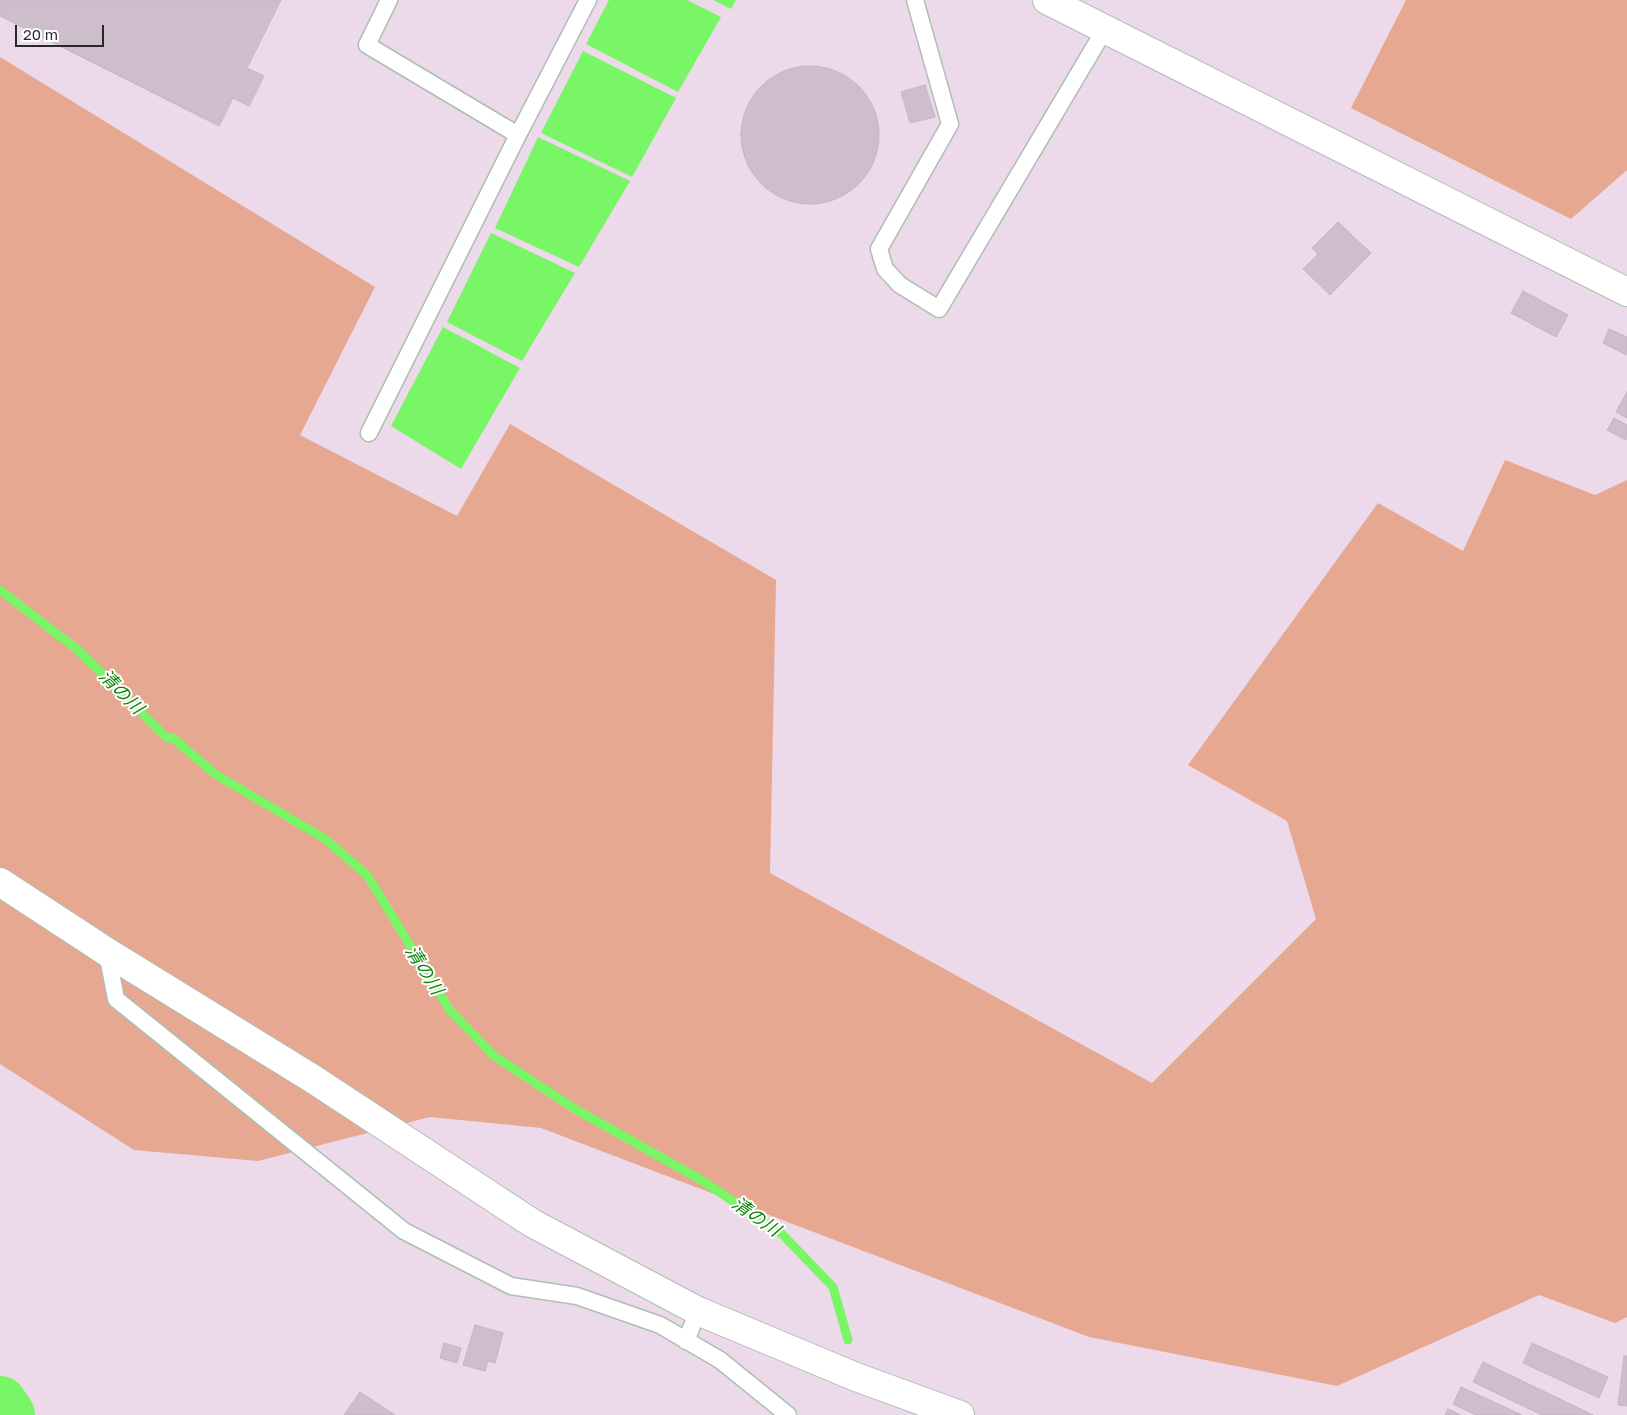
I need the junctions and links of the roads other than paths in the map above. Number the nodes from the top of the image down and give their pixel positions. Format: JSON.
{"nodes":[{"id":1,"x":388,"y":0,"type":"edge"},
{"id":2,"x":588,"y":0,"type":"edge"},
{"id":3,"x":916,"y":0,"type":"edge"},
{"id":4,"x":1047,"y":0,"type":"edge"},
{"id":5,"x":1105,"y":29,"type":"junction"},
{"id":6,"x":518,"y":135,"type":"junction"},
{"id":7,"x":1627,"y":292,"type":"edge"},
{"id":8,"x":369,"y":433,"type":"dead end"},
{"id":9,"x":0,"y":882,"type":"edge"},
{"id":10,"x":107,"y":952,"type":"junction"},
{"id":11,"x":698,"y":1311,"type":"junction"},
{"id":12,"x":686,"y":1341,"type":"junction"},
{"id":13,"x":788,"y":1415,"type":"edge"},
{"id":14,"x":960,"y":1415,"type":"edge"}],
"edges":[{"from":1,"to":6,"type":"lane"},
{"from":2,"to":6,"type":"lane"},
{"from":3,"to":5,"type":"lane"},
{"from":4,"to":5,"type":"street"},
{"from":5,"to":7,"type":"street"},
{"from":6,"to":8,"type":"lane"},
{"from":9,"to":10,"type":"street"},
{"from":10,"to":11,"type":"street"},
{"from":10,"to":12,"type":"lane"},
{"from":11,"to":12,"type":"lane"},
{"from":11,"to":14,"type":"street"},
{"from":12,"to":13,"type":"lane"}]}
